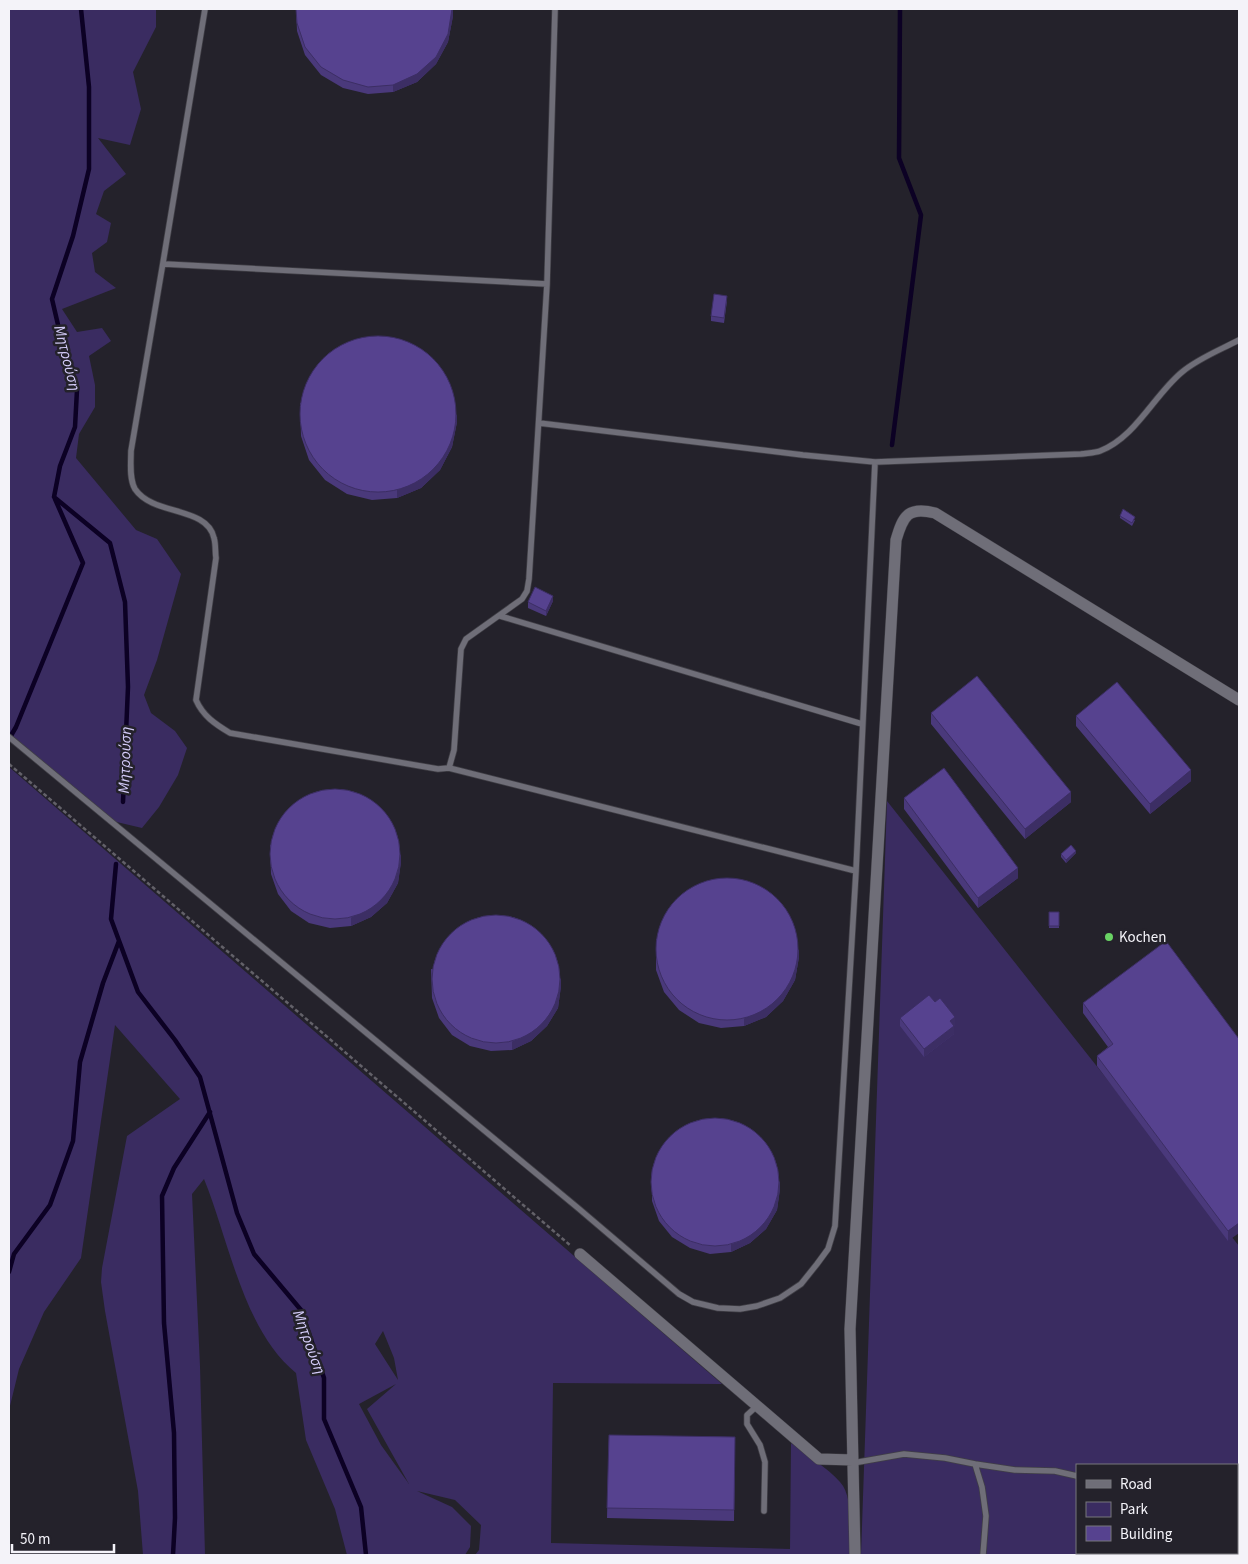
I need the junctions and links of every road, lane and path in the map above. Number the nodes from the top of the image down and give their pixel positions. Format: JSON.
{"nodes":[{"id":1,"x":205,"y":9,"type":"edge"},
{"id":2,"x":555,"y":9,"type":"edge"},
{"id":3,"x":164,"y":264,"type":"junction"},
{"id":4,"x":547,"y":284,"type":"junction"},
{"id":5,"x":1239,"y":340,"type":"edge"},
{"id":6,"x":539,"y":423,"type":"junction"},
{"id":7,"x":875,"y":462,"type":"junction"},
{"id":8,"x":500,"y":616,"type":"junction"},
{"id":9,"x":1239,"y":700,"type":"edge"},
{"id":10,"x":862,"y":724,"type":"junction"},
{"id":11,"x":9,"y":738,"type":"edge"},
{"id":12,"x":9,"y":764,"type":"edge"},
{"id":13,"x":449,"y":768,"type":"junction"},
{"id":14,"x":856,"y":871,"type":"junction"},
{"id":15,"x":580,"y":1254,"type":"joint"},
{"id":16,"x":757,"y":1406,"type":"junction"},
{"id":17,"x":853,"y":1462,"type":"junction"},
{"id":18,"x":975,"y":1464,"type":"junction"},
{"id":19,"x":1076,"y":1476,"type":"edge"},
{"id":20,"x":764,"y":1510,"type":"dead end"},
{"id":21,"x":855,"y":1555,"type":"edge"},
{"id":22,"x":983,"y":1555,"type":"edge"}],
"edges":[{"from":1,"to":3,"type":"lane"},
{"from":2,"to":4,"type":"lane"},
{"from":3,"to":4,"type":"lane"},
{"from":3,"to":13,"type":"lane"},
{"from":4,"to":6,"type":"lane"},
{"from":5,"to":7,"type":"lane"},
{"from":6,"to":7,"type":"lane"},
{"from":6,"to":8,"type":"lane"},
{"from":7,"to":10,"type":"lane"},
{"from":8,"to":10,"type":"lane"},
{"from":8,"to":13,"type":"lane"},
{"from":9,"to":17,"type":"street"},
{"from":10,"to":14,"type":"lane"},
{"from":11,"to":14,"type":"lane"},
{"from":12,"to":15,"type":"path"},
{"from":13,"to":14,"type":"lane"},
{"from":15,"to":16,"type":"street"},
{"from":16,"to":17,"type":"street"},
{"from":16,"to":20,"type":"lane"},
{"from":17,"to":18,"type":"lane"},
{"from":17,"to":21,"type":"street"},
{"from":18,"to":19,"type":"lane"},
{"from":18,"to":22,"type":"lane"}]}
